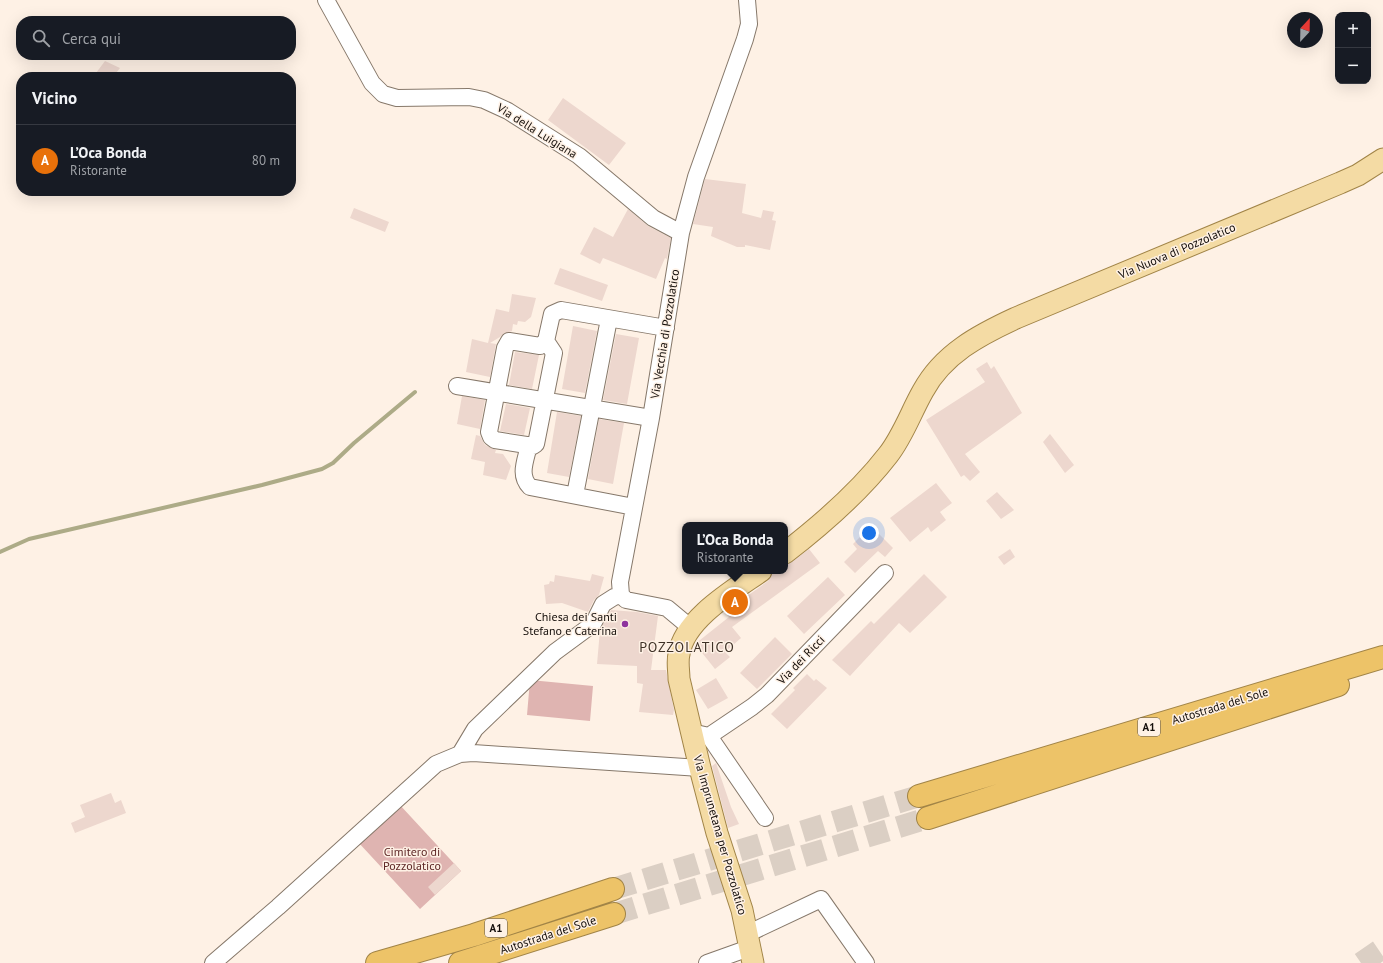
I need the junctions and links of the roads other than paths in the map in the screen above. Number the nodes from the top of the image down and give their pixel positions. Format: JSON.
{"nodes":[{"id":1,"x":326,"y":0,"type":"edge"},
{"id":2,"x":747,"y":0,"type":"edge"},
{"id":3,"x":1383,"y":159,"type":"edge"},
{"id":4,"x":681,"y":233,"type":"junction"},
{"id":5,"x":609,"y":318,"type":"junction"},
{"id":6,"x":666,"y":328,"type":"junction"},
{"id":7,"x":546,"y":341,"type":"junction"},
{"id":8,"x":457,"y":386,"type":"dead end"},
{"id":9,"x":497,"y":392,"type":"junction"},
{"id":10,"x":545,"y":401,"type":"junction"},
{"id":11,"x":592,"y":408,"type":"junction"},
{"id":12,"x":651,"y":418,"type":"junction"},
{"id":13,"x":529,"y":445,"type":"junction"},
{"id":14,"x":575,"y":495,"type":"junction"},
{"id":15,"x":634,"y":507,"type":"junction"},
{"id":16,"x":788,"y":550,"type":"edge"},
{"id":17,"x":884,"y":573,"type":"dead end"},
{"id":18,"x":757,"y":574,"type":"edge"},
{"id":19,"x":621,"y":595,"type":"junction"},
{"id":20,"x":690,"y":628,"type":"junction"},
{"id":21,"x":1383,"y":657,"type":"edge"},
{"id":22,"x":1383,"y":670,"type":"edge"},
{"id":23,"x":701,"y":736,"type":"junction"},
{"id":24,"x":460,"y":754,"type":"junction"},
{"id":25,"x":700,"y":768,"type":"junction"},
{"id":26,"x":919,"y":796,"type":"tunnel mouth"},
{"id":27,"x":765,"y":818,"type":"dead end"},
{"id":28,"x":928,"y":818,"type":"tunnel mouth"},
{"id":29,"x":613,"y":889,"type":"tunnel mouth"},
{"id":30,"x":614,"y":914,"type":"tunnel mouth"},
{"id":31,"x":750,"y":948,"type":"edge"},
{"id":32,"x":213,"y":963,"type":"edge"},
{"id":33,"x":377,"y":963,"type":"edge"},
{"id":34,"x":460,"y":963,"type":"edge"},
{"id":35,"x":707,"y":963,"type":"edge"},
{"id":36,"x":866,"y":963,"type":"edge"}],
"edges":[{"from":1,"to":4,"type":"street","name":"Via della Luigiana"},
{"from":2,"to":4,"type":"street","name":"Via Vecchia di Pozzolatico"},
{"from":3,"to":16,"type":"main road","name":"Via Nuova di Pozzolatico"},
{"from":4,"to":6,"type":"street","name":"Via Vecchia di Pozzolatico"},
{"from":5,"to":6,"type":"street"},
{"from":5,"to":7,"type":"street"},
{"from":5,"to":11,"type":"street"},
{"from":6,"to":12,"type":"street","name":"Via Vecchia di Pozzolatico"},
{"from":7,"to":9,"type":"street"},
{"from":7,"to":10,"type":"street"},
{"from":8,"to":9,"type":"street"},
{"from":9,"to":10,"type":"street"},
{"from":9,"to":13,"type":"street"},
{"from":10,"to":11,"type":"street"},
{"from":10,"to":13,"type":"street"},
{"from":11,"to":12,"type":"street"},
{"from":11,"to":14,"type":"street"},
{"from":12,"to":15,"type":"street","name":"Via Vecchia di Pozzolatico"},
{"from":13,"to":14,"type":"street"},
{"from":14,"to":15,"type":"street"},
{"from":15,"to":19,"type":"street","name":"Via Vecchia di Pozzolatico"},
{"from":17,"to":23,"type":"street","name":"Via dei Ricci"},
{"from":18,"to":20,"type":"main road","name":"Via Imprunetana per Pozzolatico"},
{"from":19,"to":20,"type":"street"},
{"from":19,"to":24,"type":"street"},
{"from":20,"to":23,"type":"main road","name":"Via Imprunetana per Pozzolatico"},
{"from":21,"to":26,"type":"highway","name":"Autostrada del Sole","number":"A1"},
{"from":22,"to":28,"type":"highway","name":"Autostrada del Sole","number":"A1"},
{"from":23,"to":25,"type":"main road","name":"Via Imprunetana per Pozzolatico"},
{"from":23,"to":27,"type":"street","name":"Via Imprunetana per Pozzolatico"},
{"from":24,"to":25,"type":"street"},
{"from":24,"to":32,"type":"street"},
{"from":25,"to":31,"type":"main road","name":"Via Imprunetana per Pozzolatico"},
{"from":29,"to":33,"type":"highway","name":"Autostrada del Sole","number":"A1"},
{"from":30,"to":34,"type":"highway","name":"Autostrada del Sole","number":"A1"},
{"from":31,"to":35,"type":"street"},
{"from":31,"to":36,"type":"street"}]}
